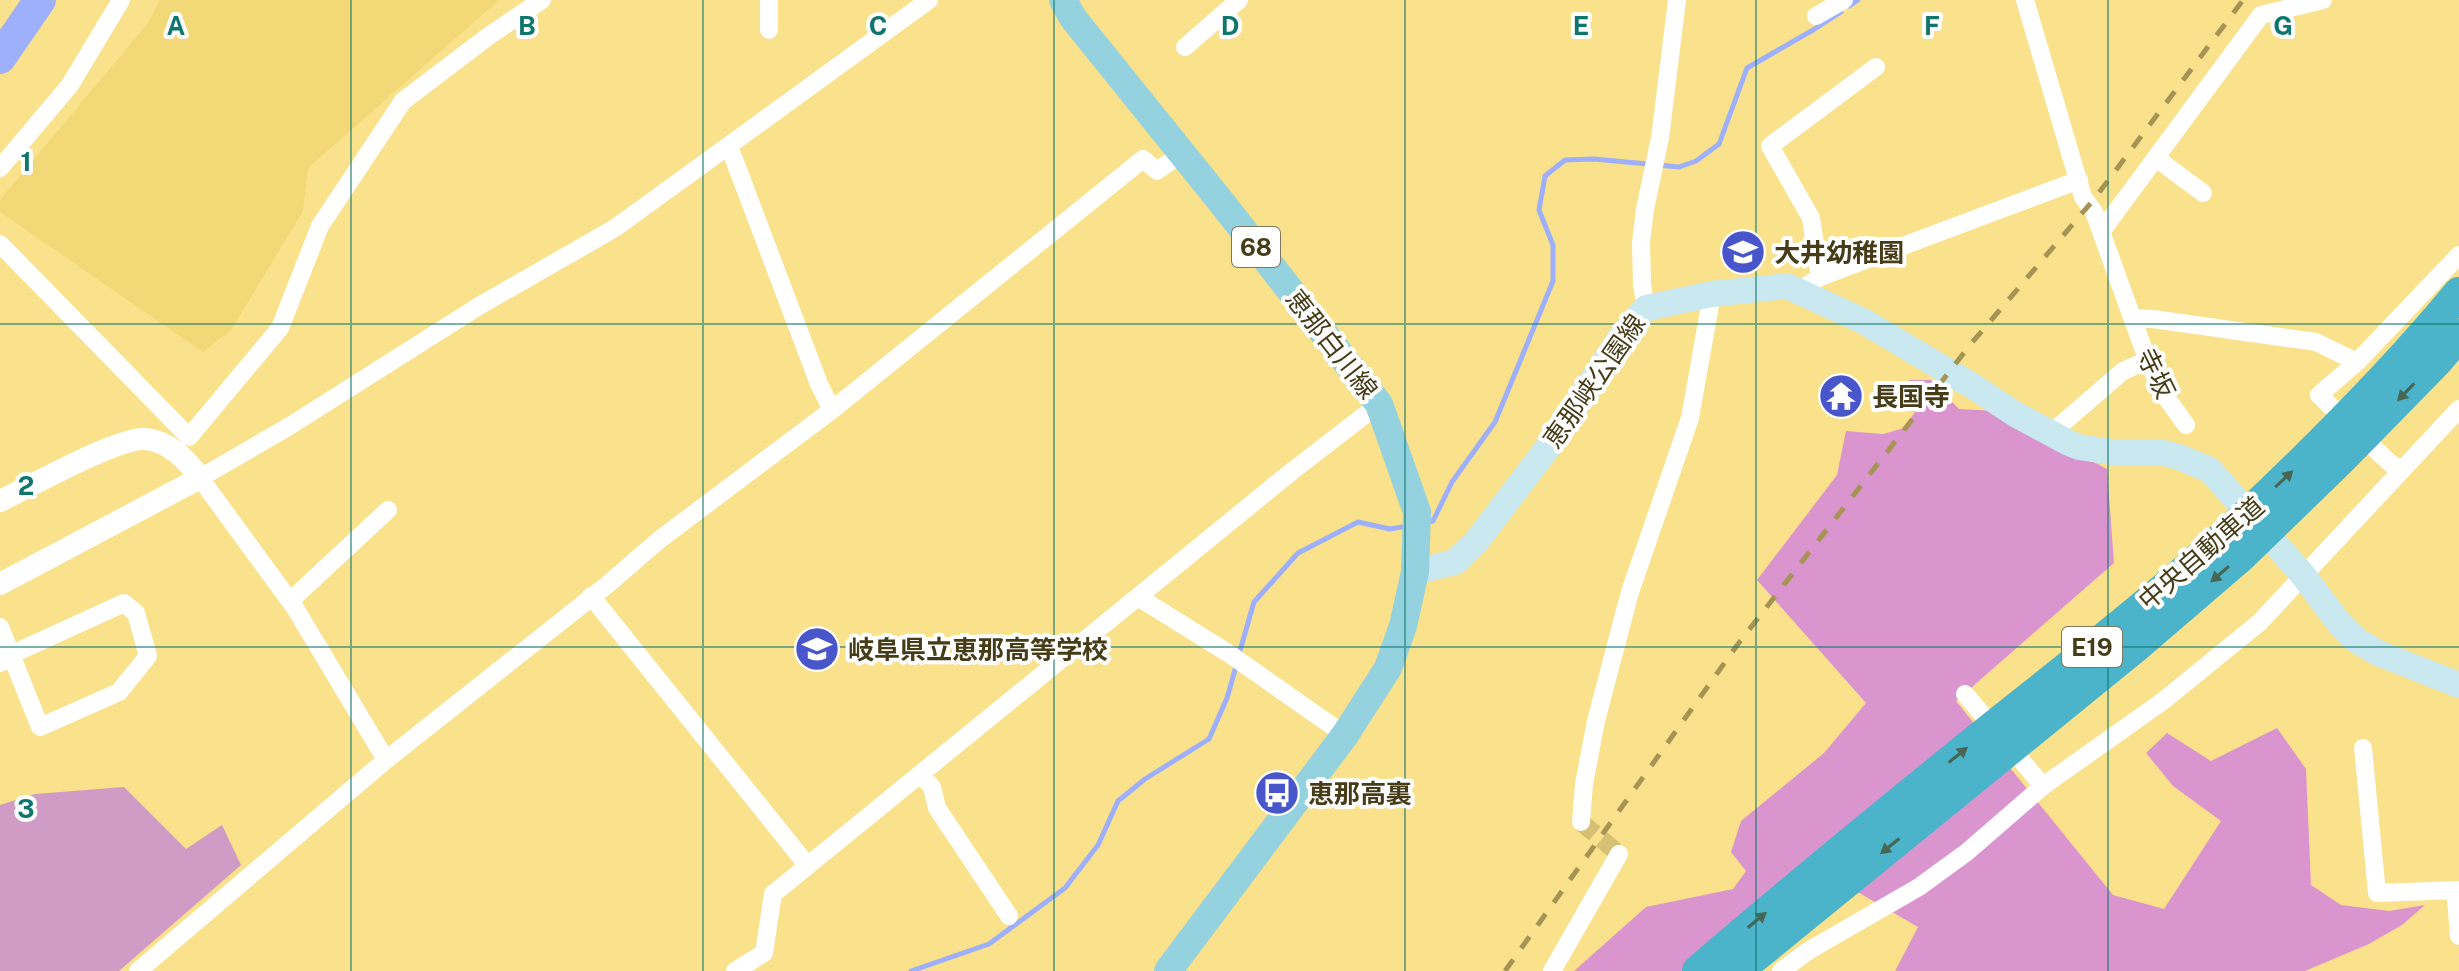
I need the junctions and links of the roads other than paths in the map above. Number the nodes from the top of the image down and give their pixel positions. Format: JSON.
{"nodes":[{"id":1,"x":121,"y":0,"type":"edge"},
{"id":2,"x":542,"y":0,"type":"edge"},
{"id":3,"x":769,"y":0,"type":"edge"},
{"id":4,"x":929,"y":0,"type":"edge"},
{"id":5,"x":1063,"y":0,"type":"edge"},
{"id":6,"x":1239,"y":0,"type":"edge"},
{"id":7,"x":1677,"y":0,"type":"edge"},
{"id":8,"x":1844,"y":0,"type":"edge"},
{"id":9,"x":2025,"y":0,"type":"edge"},
{"id":10,"x":2323,"y":0,"type":"edge"},
{"id":11,"x":1816,"y":16,"type":"dead end"},
{"id":12,"x":769,"y":30,"type":"dead end"},
{"id":13,"x":1185,"y":47,"type":"dead end"},
{"id":14,"x":1876,"y":67,"type":"dead end"},
{"id":15,"x":729,"y":146,"type":"junction"},
{"id":16,"x":2156,"y":158,"type":"junction"},
{"id":17,"x":1171,"y":161,"type":"dead end"},
{"id":18,"x":0,"y":168,"type":"edge"},
{"id":19,"x":2079,"y":180,"type":"junction"},
{"id":20,"x":2203,"y":193,"type":"dead end"},
{"id":21,"x":2101,"y":232,"type":"junction"},
{"id":22,"x":0,"y":244,"type":"edge"},
{"id":23,"x":2459,"y":255,"type":"edge"},
{"id":24,"x":1809,"y":284,"type":"junction"},
{"id":25,"x":2459,"y":293,"type":"edge"},
{"id":26,"x":1712,"y":294,"type":"junction"},
{"id":27,"x":1646,"y":308,"type":"junction"},
{"id":28,"x":2132,"y":318,"type":"junction"},
{"id":29,"x":2459,"y":335,"type":"edge"},
{"id":30,"x":2148,"y":360,"type":"junction"},
{"id":31,"x":2357,"y":362,"type":"junction"},
{"id":32,"x":1379,"y":404,"type":"junction"},
{"id":33,"x":2459,"y":409,"type":"edge"},
{"id":34,"x":832,"y":410,"type":"junction"},
{"id":35,"x":2186,"y":425,"type":"dead end"},
{"id":36,"x":2050,"y":434,"type":"junction"},
{"id":37,"x":2396,"y":466,"type":"junction"},
{"id":38,"x":200,"y":478,"type":"junction"},
{"id":39,"x":0,"y":501,"type":"edge"},
{"id":40,"x":388,"y":510,"type":"dead end"},
{"id":41,"x":2299,"y":570,"type":"junction"},
{"id":42,"x":1415,"y":572,"type":"junction"},
{"id":43,"x":0,"y":584,"type":"edge"},
{"id":44,"x":591,"y":596,"type":"junction"},
{"id":45,"x":1138,"y":597,"type":"junction"},
{"id":46,"x":290,"y":601,"type":"junction"},
{"id":47,"x":0,"y":627,"type":"edge"},
{"id":48,"x":6,"y":660,"type":"edge"},
{"id":49,"x":2459,"y":685,"type":"edge"},
{"id":50,"x":1965,"y":694,"type":"dead end"},
{"id":51,"x":1345,"y":735,"type":"junction"},
{"id":52,"x":2363,"y":748,"type":"dead end"},
{"id":53,"x":386,"y":760,"type":"junction"},
{"id":54,"x":920,"y":774,"type":"junction"},
{"id":55,"x":2043,"y":786,"type":"junction"},
{"id":56,"x":1581,"y":822,"type":"dead end"},
{"id":57,"x":1619,"y":854,"type":"dead end"},
{"id":58,"x":807,"y":865,"type":"junction"},
{"id":59,"x":2459,"y":892,"type":"edge"},
{"id":60,"x":1009,"y":916,"type":"dead end"},
{"id":61,"x":2459,"y":936,"type":"edge"},
{"id":62,"x":138,"y":971,"type":"edge"},
{"id":63,"x":735,"y":971,"type":"edge"},
{"id":64,"x":1168,"y":971,"type":"edge"},
{"id":65,"x":1552,"y":971,"type":"edge"},
{"id":66,"x":1698,"y":971,"type":"edge"},
{"id":67,"x":1737,"y":971,"type":"edge"},
{"id":68,"x":1781,"y":971,"type":"edge"}],
"edges":[{"from":1,"to":18,"type":"street"},
{"from":2,"to":22,"type":"street"},
{"from":3,"to":12,"type":"street"},
{"from":4,"to":15,"type":"street"},
{"from":5,"to":32,"type":"main road","name":"恵那白川線","number":"68"},
{"from":6,"to":13,"type":"street"},
{"from":7,"to":27,"type":"street"},
{"from":8,"to":11,"type":"street"},
{"from":9,"to":19,"type":"street","name":"寺坂"},
{"from":10,"to":16,"type":"street"},
{"from":14,"to":24,"type":"street"},
{"from":15,"to":34,"type":"street"},
{"from":15,"to":38,"type":"street"},
{"from":16,"to":20,"type":"street"},
{"from":16,"to":21,"type":"street"},
{"from":17,"to":34,"type":"street"},
{"from":19,"to":21,"type":"street","name":"寺坂"},
{"from":19,"to":24,"type":"street"},
{"from":21,"to":28,"type":"street","name":"寺坂"},
{"from":23,"to":31,"type":"street"},
{"from":24,"to":26,"type":"main road","name":"恵那峡公園線"},
{"from":24,"to":36,"type":"main road","name":"恵那峡公園線"},
{"from":66,"to":25,"type":"highway","name":"中央自動車道","number":"E19","one_way":true},
{"from":26,"to":27,"type":"main road","name":"恵那峡公園線"},
{"from":26,"to":56,"type":"street"},
{"from":27,"to":42,"type":"main road","name":"恵那峡公園線"},
{"from":28,"to":30,"type":"street","name":"寺坂"},
{"from":28,"to":31,"type":"street"},
{"from":29,"to":67,"type":"highway","name":"中央自動車道","number":"E19","one_way":true},
{"from":30,"to":35,"type":"street","name":"寺坂"},
{"from":30,"to":36,"type":"street"},
{"from":31,"to":37,"type":"street"},
{"from":32,"to":42,"type":"main road","name":"恵那白川線","number":"68"},
{"from":32,"to":45,"type":"street"},
{"from":33,"to":37,"type":"street"},
{"from":34,"to":44,"type":"street"},
{"from":36,"to":41,"type":"main road","name":"恵那峡公園線"},
{"from":37,"to":41,"type":"street"},
{"from":38,"to":39,"type":"street"},
{"from":38,"to":43,"type":"street"},
{"from":38,"to":46,"type":"street"},
{"from":40,"to":46,"type":"street"},
{"from":41,"to":49,"type":"main road","name":"恵那峡公園線"},
{"from":41,"to":55,"type":"street"},
{"from":42,"to":51,"type":"main road","name":"恵那白川線","number":"68"},
{"from":44,"to":53,"type":"street"},
{"from":44,"to":58,"type":"street"},
{"from":45,"to":51,"type":"street"},
{"from":45,"to":54,"type":"street"},
{"from":46,"to":53,"type":"street"},
{"from":47,"to":48,"type":"street"},
{"from":48,"to":48,"type":"street"},
{"from":50,"to":55,"type":"street"},
{"from":51,"to":64,"type":"main road","name":"恵那白川線","number":"68"},
{"from":52,"to":59,"type":"street"},
{"from":53,"to":62,"type":"street"},
{"from":54,"to":58,"type":"street"},
{"from":54,"to":60,"type":"street"},
{"from":55,"to":68,"type":"street"},
{"from":57,"to":65,"type":"street"},
{"from":58,"to":63,"type":"street"},
{"from":59,"to":61,"type":"street"}]}
